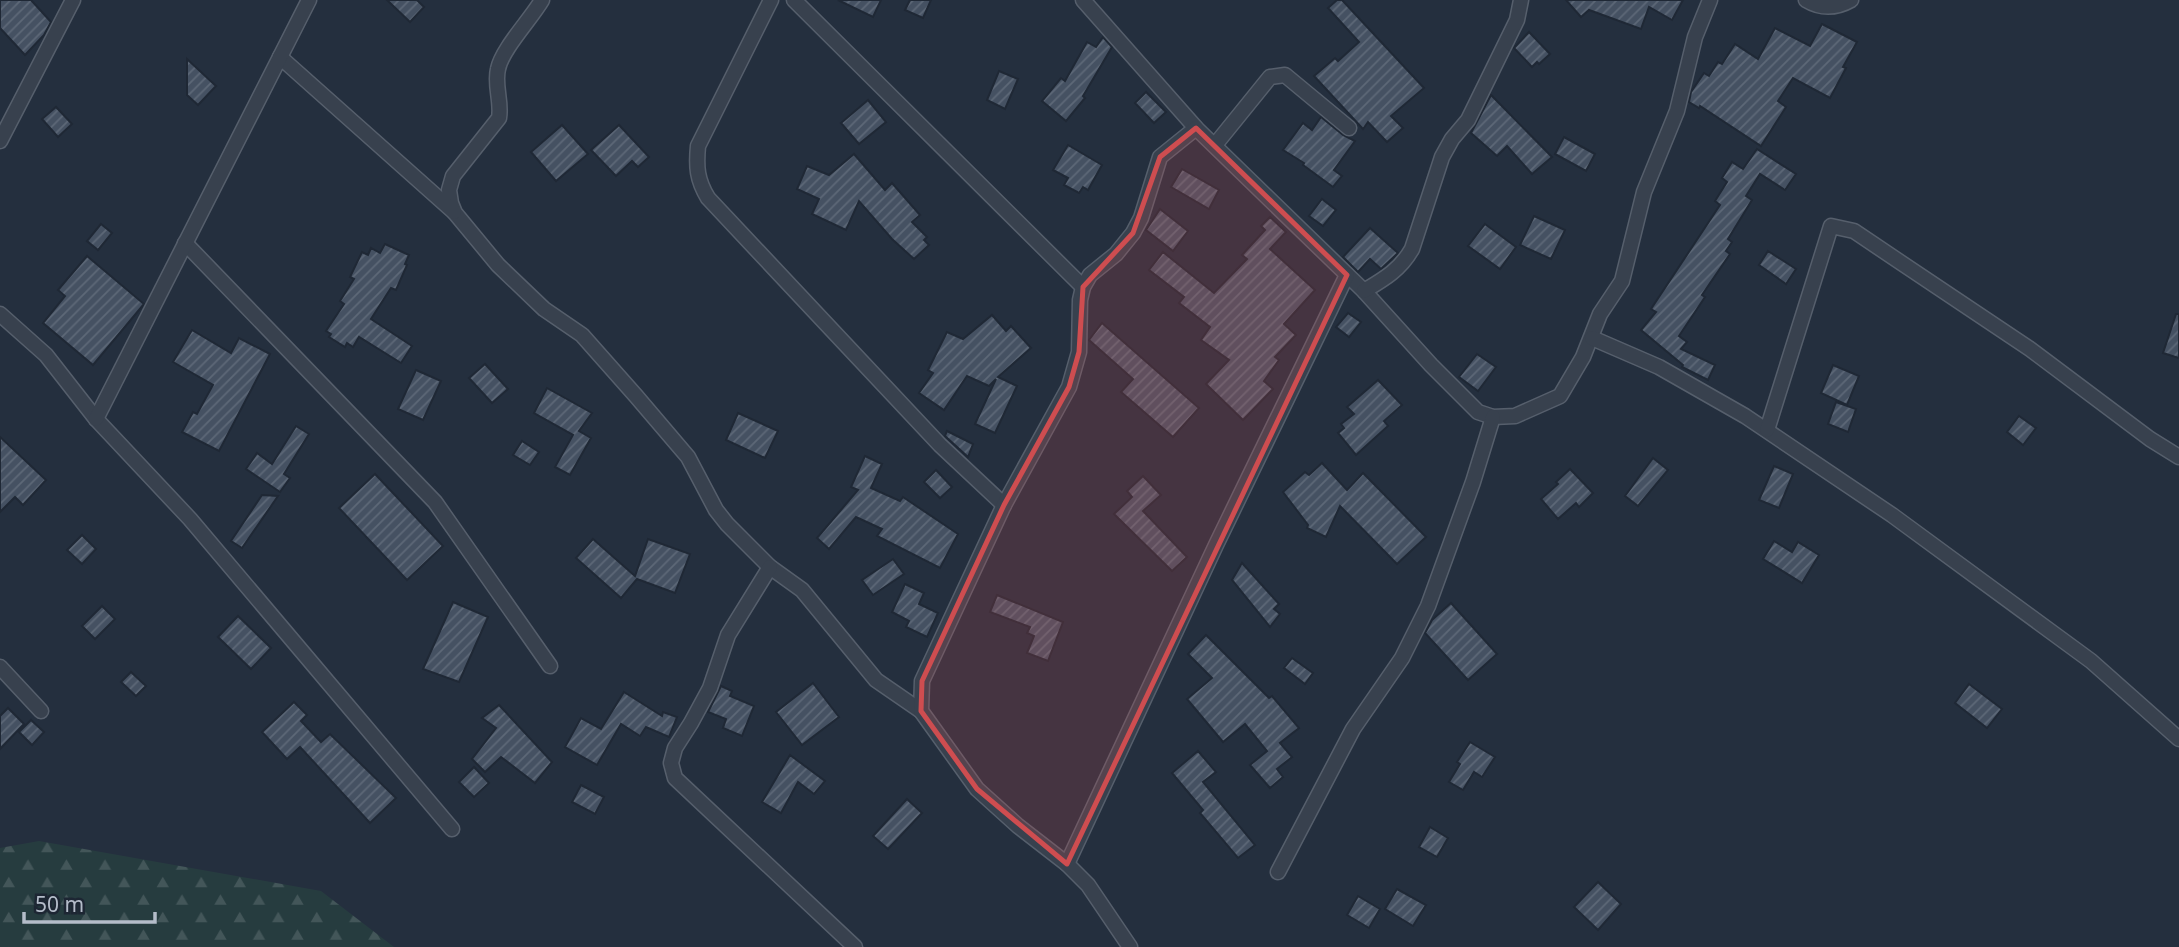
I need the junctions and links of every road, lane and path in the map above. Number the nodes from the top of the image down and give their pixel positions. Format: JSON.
{"nodes":[{"id":1,"x":73,"y":0,"type":"edge"},
{"id":2,"x":309,"y":0,"type":"edge"},
{"id":3,"x":542,"y":0,"type":"edge"},
{"id":4,"x":771,"y":0,"type":"edge"},
{"id":5,"x":794,"y":0,"type":"edge"},
{"id":6,"x":1521,"y":0,"type":"edge"},
{"id":7,"x":1710,"y":0,"type":"edge"},
{"id":8,"x":1806,"y":0,"type":"edge"},
{"id":9,"x":1851,"y":0,"type":"edge"},
{"id":10,"x":1084,"y":1,"type":"edge"},
{"id":11,"x":280,"y":57,"type":"junction"},
{"id":12,"x":1196,"y":128,"type":"junction"},
{"id":13,"x":1349,"y":128,"type":"dead end"},
{"id":14,"x":0,"y":141,"type":"edge"},
{"id":15,"x":1215,"y":145,"type":"junction"},
{"id":16,"x":455,"y":213,"type":"junction"},
{"id":17,"x":185,"y":243,"type":"junction"},
{"id":18,"x":1347,"y":275,"type":"junction"},
{"id":19,"x":1083,"y":287,"type":"junction"},
{"id":20,"x":1364,"y":292,"type":"junction"},
{"id":21,"x":0,"y":314,"type":"edge"},
{"id":22,"x":1592,"y":338,"type":"junction"},
{"id":23,"x":1493,"y":417,"type":"junction"},
{"id":24,"x":96,"y":419,"type":"junction"},
{"id":25,"x":1767,"y":430,"type":"junction"},
{"id":26,"x":2179,"y":457,"type":"edge"},
{"id":27,"x":1004,"y":505,"type":"junction"},
{"id":28,"x":770,"y":567,"type":"junction"},
{"id":29,"x":550,"y":666,"type":"dead end"},
{"id":30,"x":0,"y":667,"type":"edge"},
{"id":31,"x":41,"y":711,"type":"dead end"},
{"id":32,"x":921,"y":711,"type":"junction"},
{"id":33,"x":2179,"y":739,"type":"edge"},
{"id":34,"x":452,"y":829,"type":"dead end"},
{"id":35,"x":1067,"y":864,"type":"junction"},
{"id":36,"x":1278,"y":872,"type":"dead end"},
{"id":37,"x":855,"y":947,"type":"edge"},
{"id":38,"x":1130,"y":947,"type":"edge"}],
"edges":[{"from":1,"to":14,"type":"street"},
{"from":2,"to":11,"type":"street"},
{"from":3,"to":16,"type":"street"},
{"from":4,"to":27,"type":"street"},
{"from":5,"to":19,"type":"street"},
{"from":6,"to":20,"type":"street"},
{"from":7,"to":22,"type":"street"},
{"from":8,"to":9,"type":"street"},
{"from":10,"to":12,"type":"street"},
{"from":11,"to":16,"type":"street"},
{"from":11,"to":17,"type":"street"},
{"from":12,"to":15,"type":"street"},
{"from":12,"to":19,"type":"street"},
{"from":13,"to":15,"type":"street"},
{"from":15,"to":18,"type":"street"},
{"from":16,"to":28,"type":"street"},
{"from":17,"to":24,"type":"street"},
{"from":17,"to":29,"type":"street"},
{"from":18,"to":20,"type":"street"},
{"from":18,"to":35,"type":"street"},
{"from":19,"to":27,"type":"street"},
{"from":20,"to":23,"type":"street"},
{"from":21,"to":24,"type":"street"},
{"from":22,"to":23,"type":"street"},
{"from":22,"to":25,"type":"street"},
{"from":23,"to":36,"type":"street"},
{"from":24,"to":34,"type":"street"},
{"from":25,"to":26,"type":"street"},
{"from":25,"to":33,"type":"street"},
{"from":27,"to":32,"type":"street"},
{"from":28,"to":32,"type":"street"},
{"from":28,"to":37,"type":"street"},
{"from":30,"to":31,"type":"street"},
{"from":32,"to":35,"type":"street"},
{"from":35,"to":38,"type":"street"}]}
